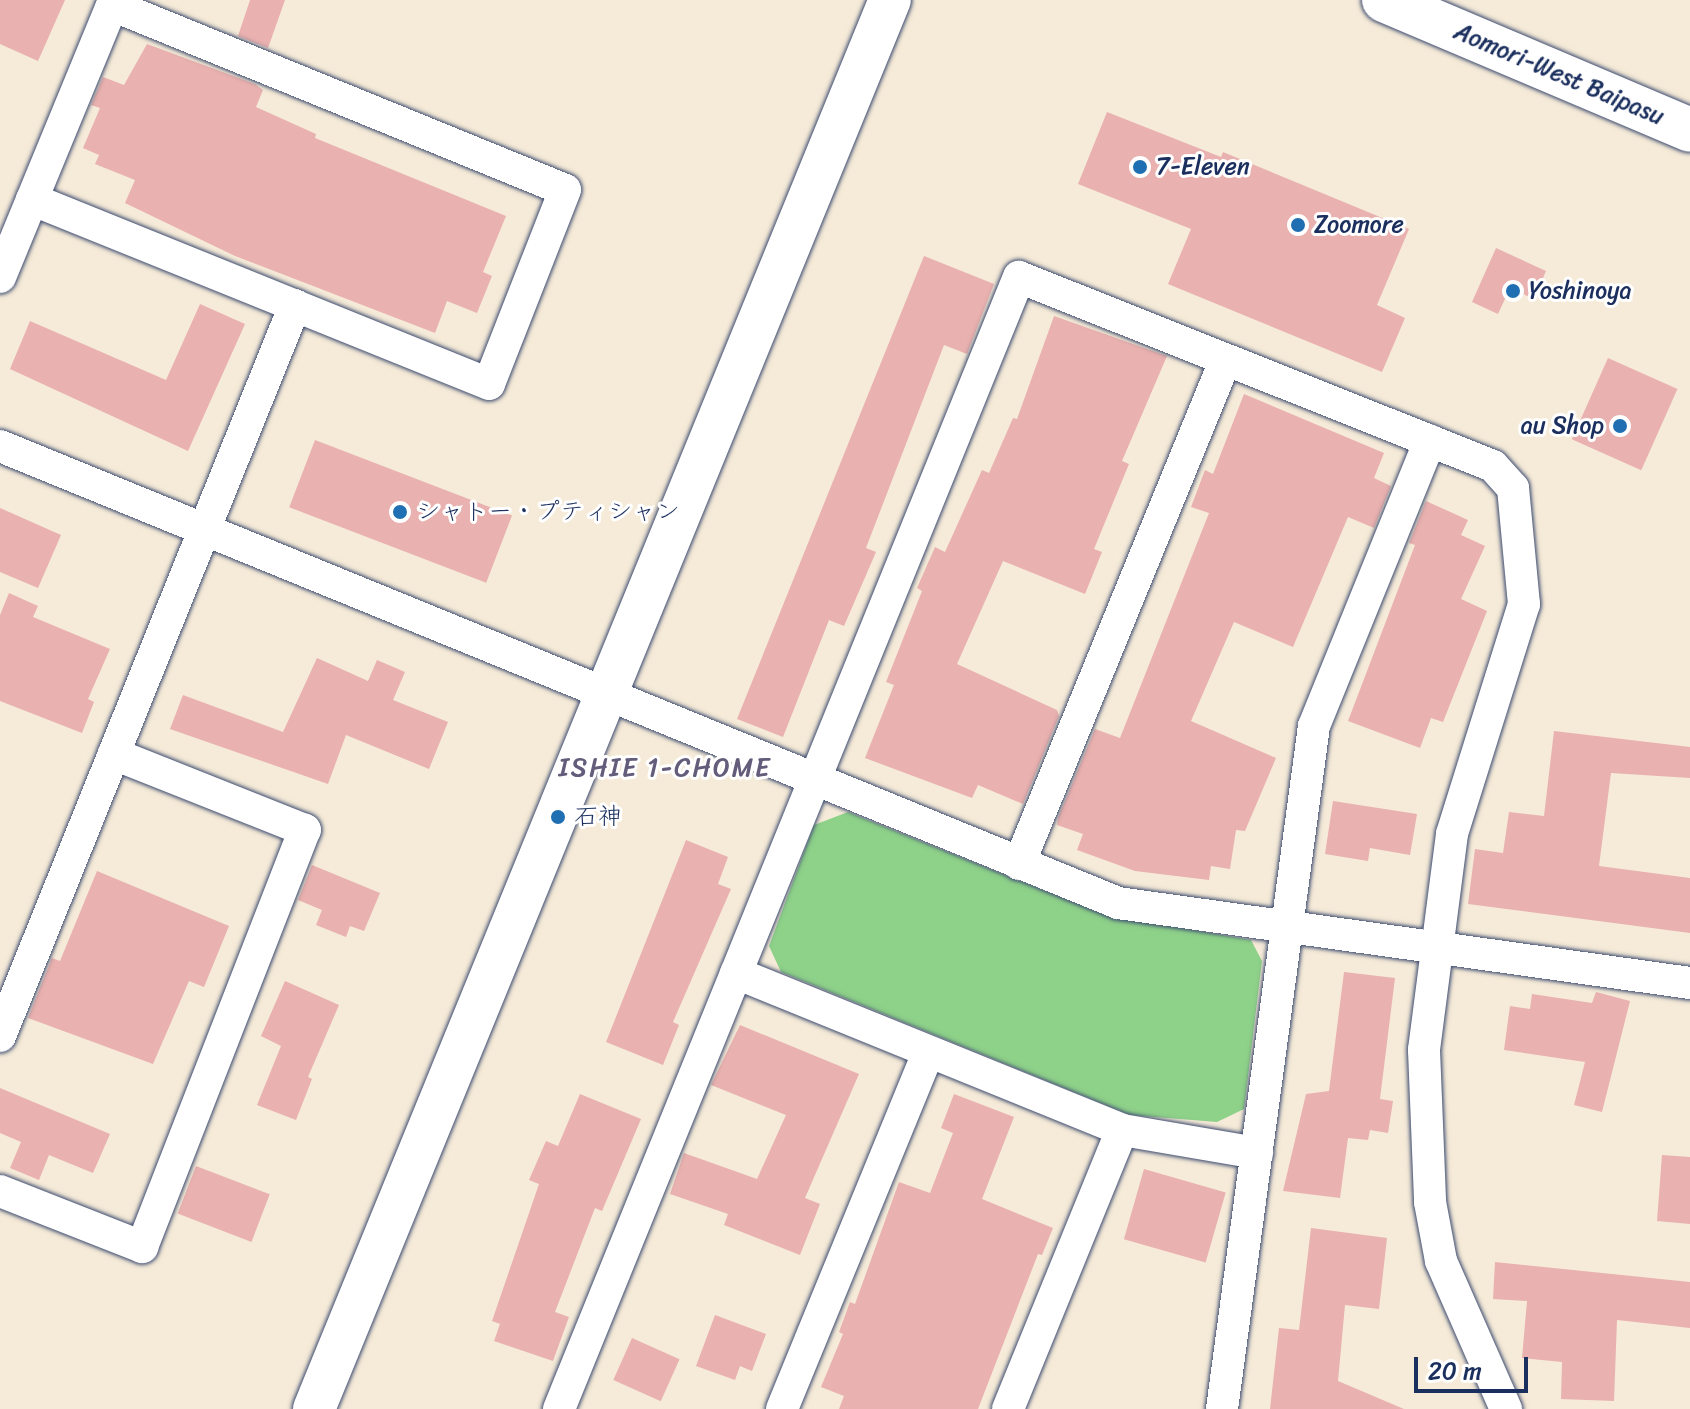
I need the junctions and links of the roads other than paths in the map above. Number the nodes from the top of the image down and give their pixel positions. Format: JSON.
{"nodes":[{"id":1,"x":890,"y":0,"type":"edge"},
{"id":2,"x":1384,"y":0,"type":"edge"},
{"id":3,"x":1690,"y":130,"type":"edge"},
{"id":4,"x":32,"y":199,"type":"junction"},
{"id":5,"x":0,"y":277,"type":"edge"},
{"id":6,"x":295,"y":305,"type":"junction"},
{"id":7,"x":1225,"y":361,"type":"junction"},
{"id":8,"x":1430,"y":441,"type":"junction"},
{"id":9,"x":0,"y":446,"type":"edge"},
{"id":10,"x":203,"y":530,"type":"junction"},
{"id":11,"x":605,"y":694,"type":"junction"},
{"id":12,"x":114,"y":754,"type":"junction"},
{"id":13,"x":814,"y":781,"type":"junction"},
{"id":14,"x":1019,"y":864,"type":"junction"},
{"id":15,"x":1286,"y":928,"type":"junction"},
{"id":16,"x":1439,"y":945,"type":"junction"},
{"id":17,"x":12,"y":970,"type":"edge"},
{"id":18,"x":736,"y":973,"type":"junction"},
{"id":19,"x":1690,"y":983,"type":"edge"},
{"id":20,"x":0,"y":1036,"type":"edge"},
{"id":21,"x":928,"y":1053,"type":"junction"},
{"id":22,"x":1122,"y":1130,"type":"junction"},
{"id":23,"x":1257,"y":1153,"type":"junction"},
{"id":24,"x":0,"y":1191,"type":"edge"},
{"id":25,"x":314,"y":1409,"type":"edge"},
{"id":26,"x":559,"y":1409,"type":"edge"},
{"id":27,"x":782,"y":1409,"type":"edge"},
{"id":28,"x":1008,"y":1409,"type":"edge"},
{"id":29,"x":1222,"y":1409,"type":"edge"},
{"id":30,"x":1506,"y":1409,"type":"edge"}],
"edges":[{"from":1,"to":11,"type":"street"},
{"from":2,"to":3,"type":"highway","name":"Aomori-West Baipasu"},
{"from":4,"to":5,"type":"street"},
{"from":4,"to":6,"type":"street"},
{"from":4,"to":6,"type":"street"},
{"from":6,"to":10,"type":"street"},
{"from":7,"to":8,"type":"street"},
{"from":7,"to":13,"type":"street"},
{"from":7,"to":14,"type":"street"},
{"from":8,"to":15,"type":"street"},
{"from":8,"to":16,"type":"street"},
{"from":9,"to":10,"type":"street"},
{"from":10,"to":11,"type":"street"},
{"from":10,"to":12,"type":"street"},
{"from":11,"to":13,"type":"street"},
{"from":11,"to":25,"type":"street"},
{"from":12,"to":17,"type":"street"},
{"from":12,"to":24,"type":"street"},
{"from":13,"to":14,"type":"street"},
{"from":13,"to":18,"type":"street"},
{"from":14,"to":15,"type":"street"},
{"from":15,"to":16,"type":"street"},
{"from":15,"to":23,"type":"street"},
{"from":16,"to":19,"type":"street"},
{"from":16,"to":30,"type":"street"},
{"from":17,"to":20,"type":"street"},
{"from":18,"to":21,"type":"street"},
{"from":18,"to":26,"type":"street"},
{"from":21,"to":22,"type":"street"},
{"from":21,"to":27,"type":"street"},
{"from":22,"to":23,"type":"street"},
{"from":22,"to":28,"type":"street"},
{"from":23,"to":29,"type":"street"}]}
